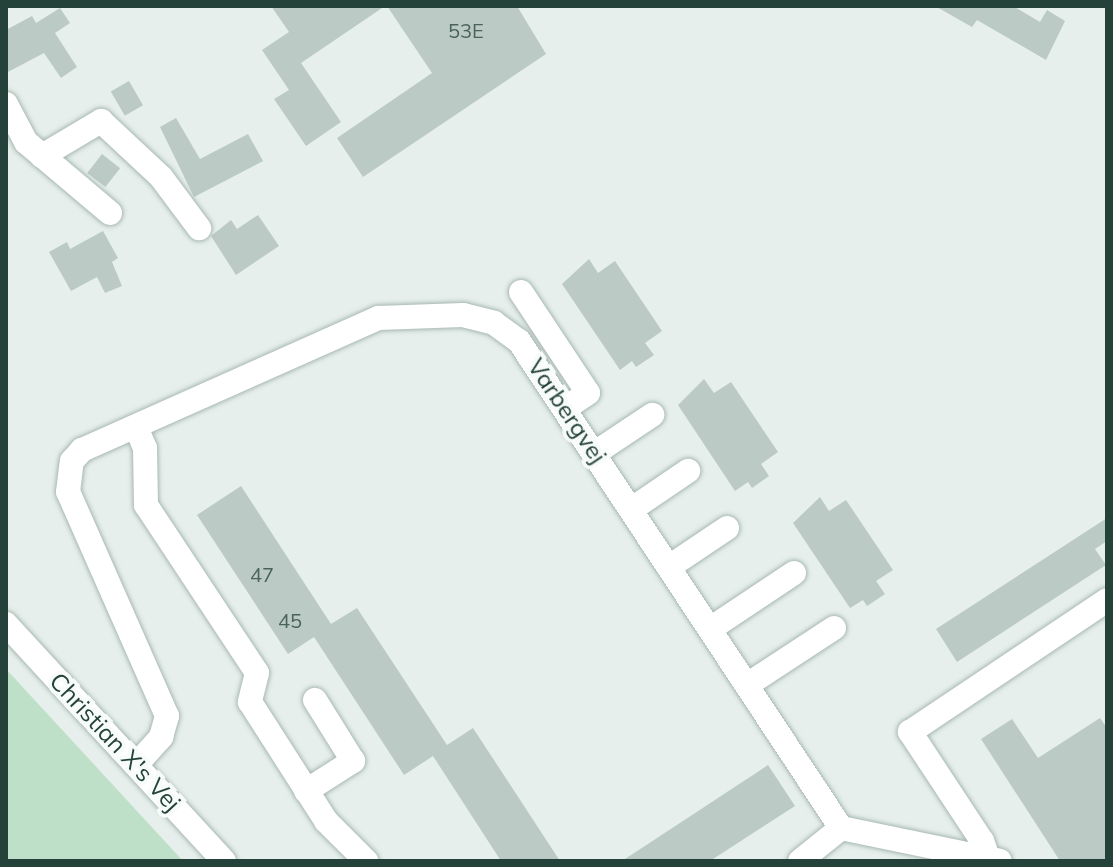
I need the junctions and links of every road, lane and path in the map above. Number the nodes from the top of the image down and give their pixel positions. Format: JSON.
{"nodes":[{"id":1,"x":6,"y":104,"type":"edge"},
{"id":2,"x":42,"y":156,"type":"junction"},
{"id":3,"x":110,"y":213,"type":"dead end"},
{"id":4,"x":199,"y":228,"type":"dead end"},
{"id":5,"x":521,"y":292,"type":"dead end"},
{"id":6,"x":566,"y":408,"type":"junction"},
{"id":7,"x":652,"y":415,"type":"dead end"},
{"id":8,"x":136,"y":427,"type":"junction"},
{"id":9,"x":595,"y":453,"type":"junction"},
{"id":10,"x":688,"y":471,"type":"dead end"},
{"id":11,"x":632,"y":509,"type":"junction"},
{"id":12,"x":727,"y":528,"type":"dead end"},
{"id":13,"x":669,"y":567,"type":"junction"},
{"id":14,"x":794,"y":573,"type":"dead end"},
{"id":15,"x":1107,"y":600,"type":"edge"},
{"id":16,"x":6,"y":624,"type":"edge"},
{"id":17,"x":834,"y":628,"type":"dead end"},
{"id":18,"x":710,"y":629,"type":"junction"},
{"id":19,"x":747,"y":685,"type":"junction"},
{"id":20,"x":315,"y":700,"type":"dead end"},
{"id":21,"x":136,"y":765,"type":"junction"},
{"id":22,"x":306,"y":791,"type":"junction"},
{"id":23,"x":841,"y":828,"type":"junction"},
{"id":24,"x":994,"y":859,"type":"edge"},
{"id":25,"x":224,"y":861,"type":"edge"},
{"id":26,"x":366,"y":861,"type":"edge"},
{"id":27,"x":800,"y":861,"type":"edge"}],
"edges":[{"from":1,"to":2,"type":"street"},
{"from":2,"to":3,"type":"street"},
{"from":2,"to":4,"type":"street"},
{"from":5,"to":6,"type":"street"},
{"from":6,"to":8,"type":"street","name":"Varbergvej"},
{"from":6,"to":9,"type":"street","name":"Varbergvej"},
{"from":7,"to":9,"type":"street"},
{"from":8,"to":21,"type":"street","name":"Varbergvej"},
{"from":8,"to":22,"type":"street"},
{"from":9,"to":11,"type":"street","name":"Varbergvej"},
{"from":10,"to":11,"type":"street"},
{"from":11,"to":13,"type":"street","name":"Varbergvej"},
{"from":12,"to":13,"type":"street"},
{"from":13,"to":18,"type":"street","name":"Varbergvej"},
{"from":14,"to":18,"type":"street"},
{"from":15,"to":24,"type":"street"},
{"from":16,"to":21,"type":"street","name":"Christian X's Vej"},
{"from":17,"to":19,"type":"street"},
{"from":18,"to":19,"type":"street","name":"Varbergvej"},
{"from":19,"to":23,"type":"street","name":"Varbergvej"},
{"from":20,"to":22,"type":"street"},
{"from":21,"to":25,"type":"street","name":"Christian X's Vej"},
{"from":22,"to":26,"type":"street"},
{"from":23,"to":24,"type":"street"},
{"from":23,"to":27,"type":"street"}]}
